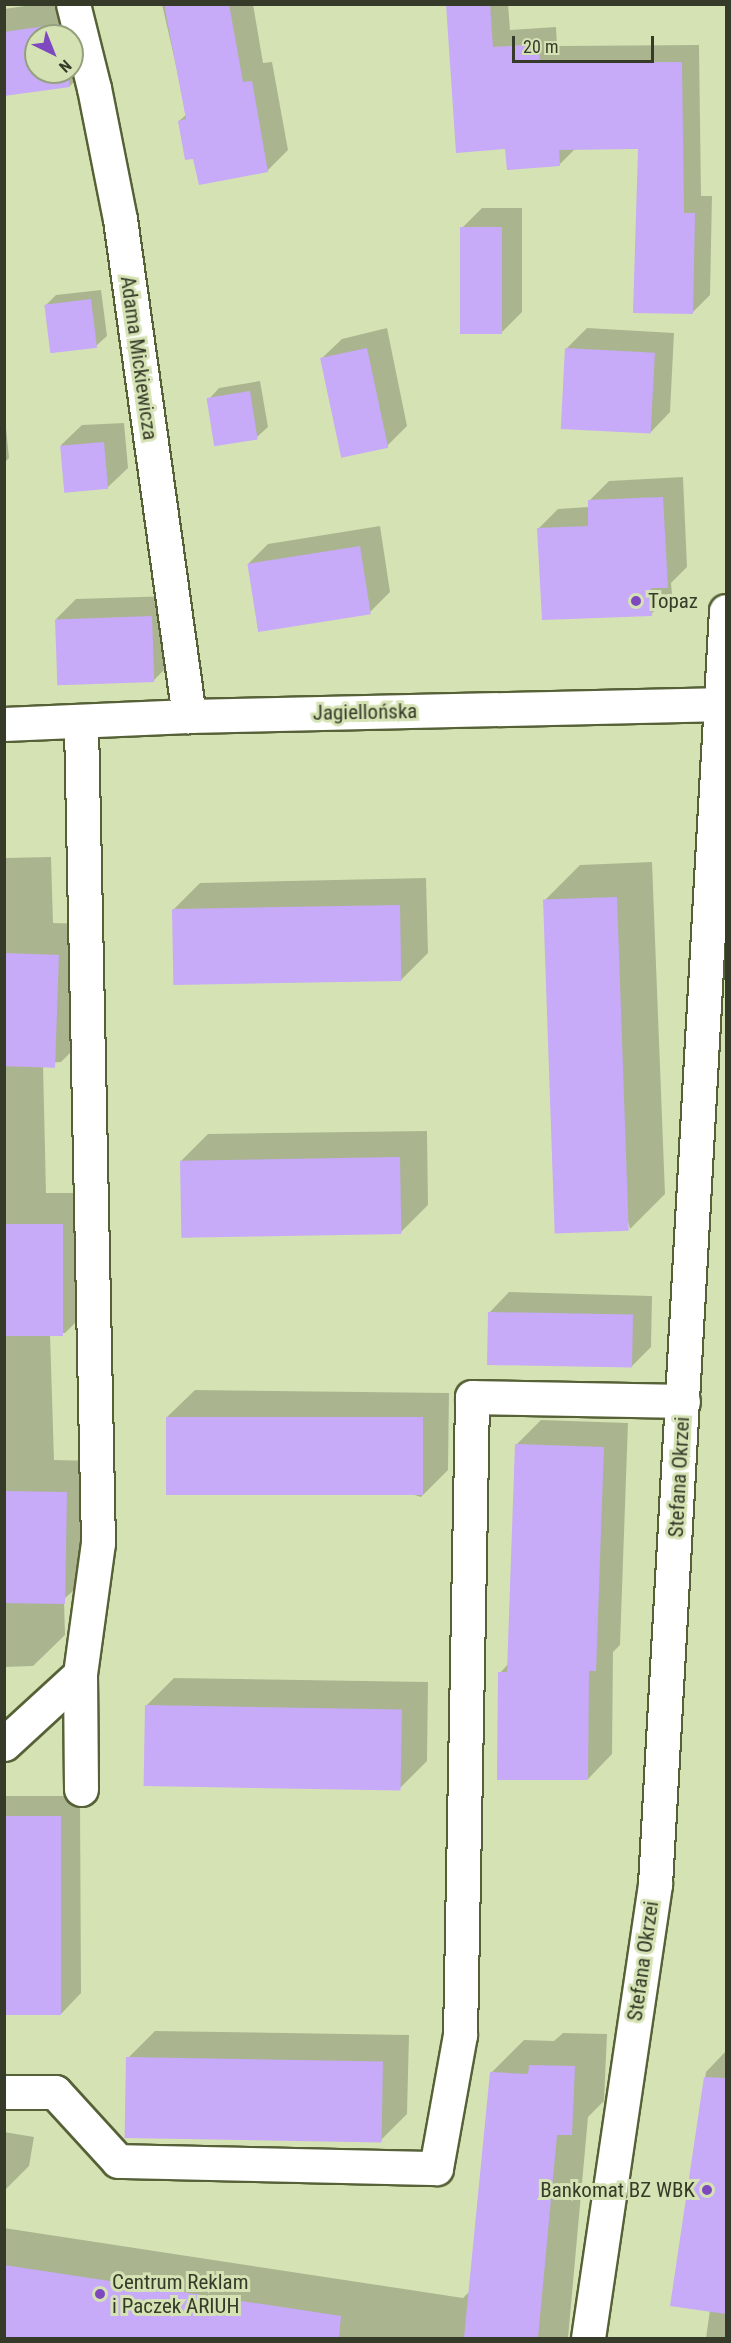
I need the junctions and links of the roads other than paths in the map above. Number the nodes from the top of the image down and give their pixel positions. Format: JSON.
{"nodes":[{"id":1,"x":73,"y":4,"type":"edge"},
{"id":2,"x":726,"y":611,"type":"edge"},
{"id":3,"x":725,"y":704,"type":"edge"},
{"id":4,"x":189,"y":716,"type":"junction"},
{"id":5,"x":81,"y":722,"type":"junction"},
{"id":6,"x":4,"y":724,"type":"edge"},
{"id":7,"x":683,"y":1401,"type":"junction"},
{"id":8,"x":80,"y":1674,"type":"junction"},
{"id":9,"x":4,"y":1744,"type":"edge"},
{"id":10,"x":81,"y":1789,"type":"dead end"},
{"id":11,"x":4,"y":2092,"type":"edge"},
{"id":12,"x":588,"y":2338,"type":"edge"}],
"edges":[{"from":1,"to":4,"type":"street","name":"Adama Mickiewicza"},
{"from":2,"to":3,"type":"street","name":"Stefana Okrzei"},
{"from":3,"to":4,"type":"street","name":"Jagiellońska"},
{"from":3,"to":7,"type":"street","name":"Stefana Okrzei"},
{"from":4,"to":5,"type":"street","name":"Jagiellońska"},
{"from":5,"to":6,"type":"street","name":"Jagiellońska"},
{"from":5,"to":8,"type":"street"},
{"from":7,"to":11,"type":"street"},
{"from":7,"to":12,"type":"street","name":"Stefana Okrzei"},
{"from":8,"to":9,"type":"street"},
{"from":8,"to":10,"type":"street"}]}
